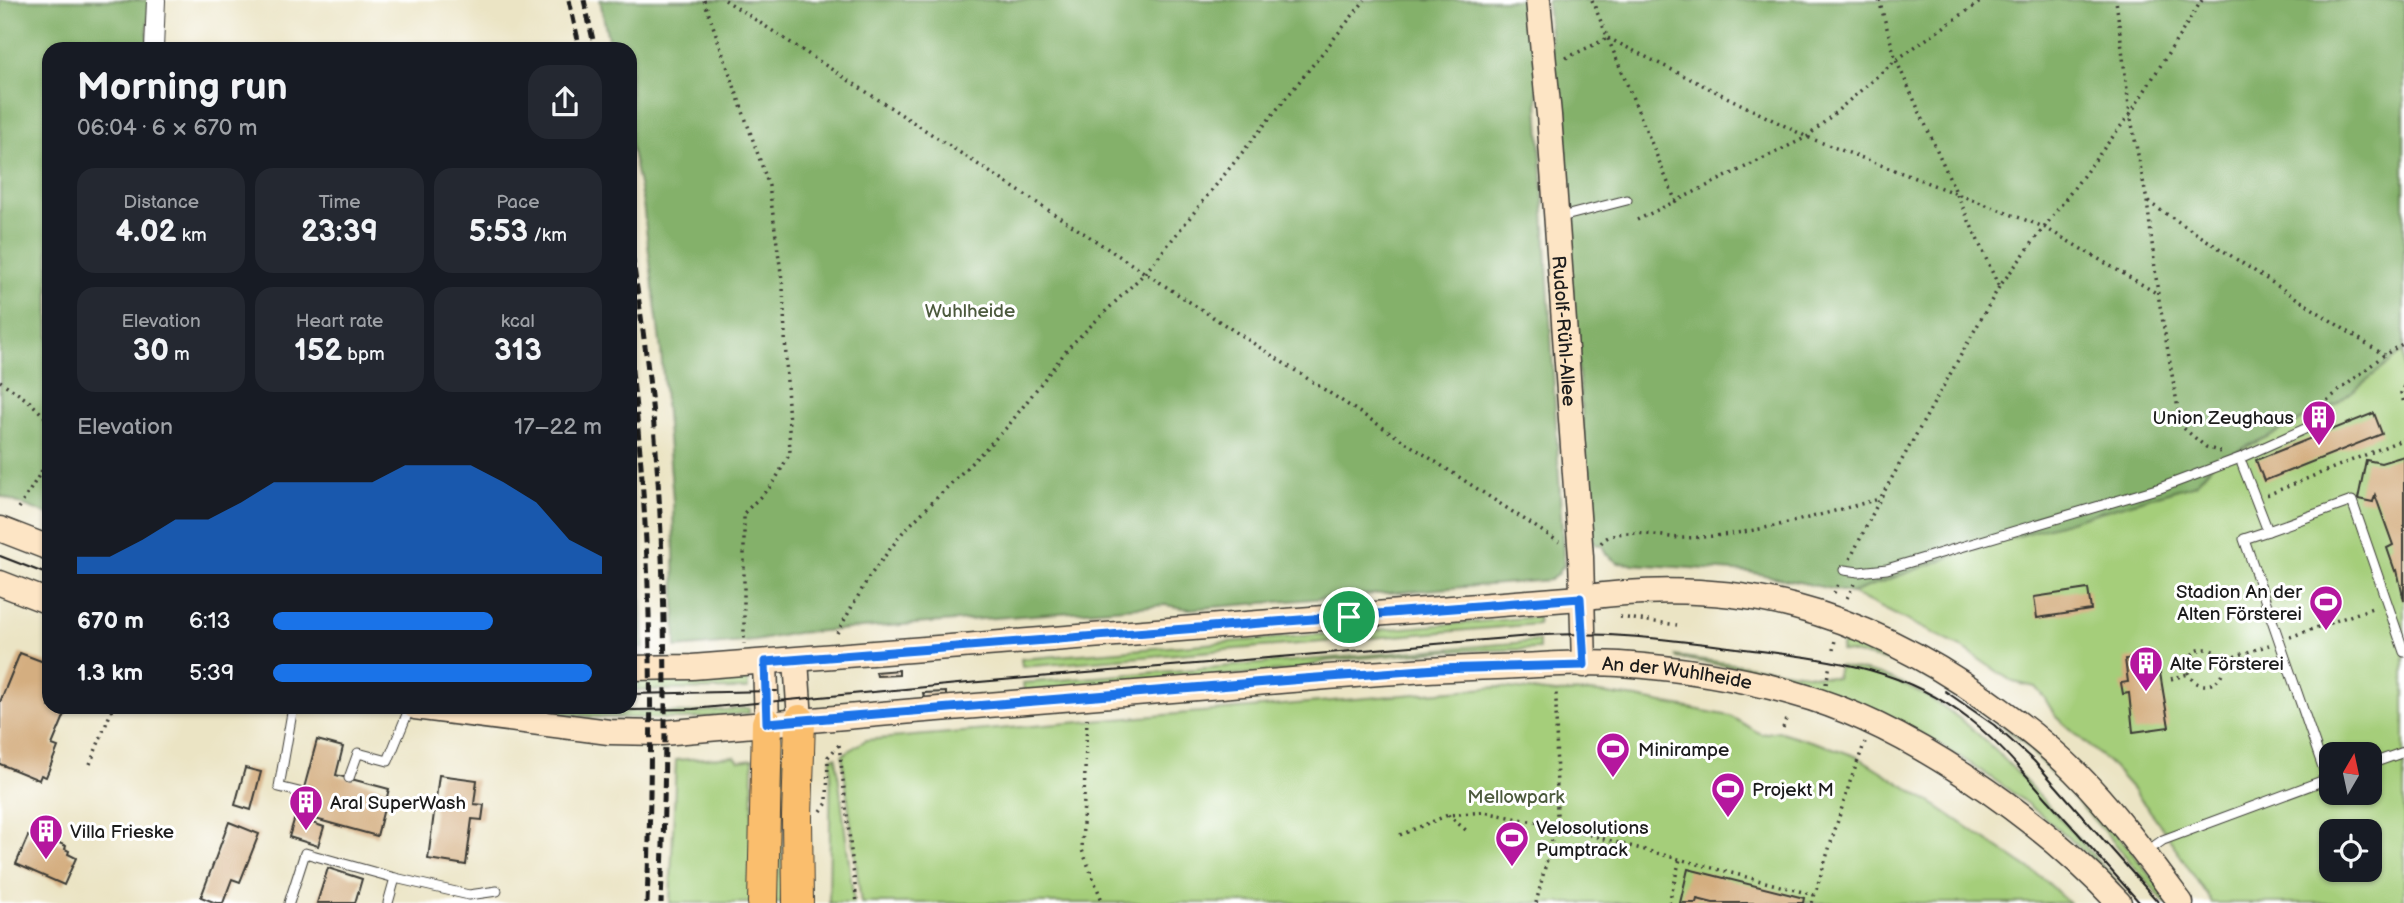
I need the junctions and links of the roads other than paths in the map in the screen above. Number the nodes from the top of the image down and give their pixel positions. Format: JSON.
{"nodes":[{"id":1,"x":156,"y":0,"type":"edge"},
{"id":2,"x":1538,"y":0,"type":"edge"},
{"id":3,"x":154,"y":42,"type":"edge"},
{"id":4,"x":1627,"y":200,"type":"dead end"},
{"id":5,"x":1557,"y":218,"type":"junction"},
{"id":6,"x":2327,"y":419,"type":"road end"},
{"id":7,"x":2241,"y":461,"type":"junction"},
{"id":8,"x":0,"y":529,"type":"edge"},
{"id":9,"x":2268,"y":531,"type":"junction"},
{"id":10,"x":42,"y":545,"type":"edge"},
{"id":11,"x":1844,"y":570,"type":"road end"},
{"id":12,"x":2,"y":588,"type":"edge"},
{"id":13,"x":1580,"y":598,"type":"junction"},
{"id":14,"x":42,"y":600,"type":"edge"},
{"id":15,"x":2404,"y":652,"type":"edge"},
{"id":16,"x":796,"y":660,"type":"junction"},
{"id":17,"x":765,"y":662,"type":"junction"},
{"id":18,"x":1584,"y":665,"type":"junction"},
{"id":19,"x":637,"y":668,"type":"edge"},
{"id":20,"x":292,"y":714,"type":"edge"},
{"id":21,"x":407,"y":714,"type":"edge"},
{"id":22,"x":469,"y":714,"type":"edge"},
{"id":23,"x":800,"y":720,"type":"junction"},
{"id":24,"x":767,"y":723,"type":"junction"},
{"id":25,"x":2319,"y":751,"type":"edge"},
{"id":26,"x":2404,"y":752,"type":"edge"},
{"id":27,"x":2382,"y":760,"type":"edge"},
{"id":28,"x":349,"y":778,"type":"dead end"},
{"id":29,"x":2319,"y":783,"type":"edge"},
{"id":30,"x":303,"y":793,"type":"dead end"},
{"id":31,"x":2145,"y":853,"type":"junction"},
{"id":32,"x":395,"y":878,"type":"junction"},
{"id":33,"x":497,"y":891,"type":"dead end"},
{"id":34,"x":289,"y":903,"type":"edge"},
{"id":35,"x":388,"y":903,"type":"edge"},
{"id":36,"x":763,"y":903,"type":"edge"},
{"id":37,"x":798,"y":903,"type":"edge"},
{"id":38,"x":2119,"y":903,"type":"edge"},
{"id":39,"x":2181,"y":903,"type":"edge"}],
"edges":[{"from":1,"to":3,"type":"street"},
{"from":2,"to":5,"type":"main road","name":"Rudolf-Rühl-Allee"},
{"from":4,"to":5,"type":"lane"},
{"from":5,"to":13,"type":"main road","name":"Rudolf-Rühl-Allee"},
{"from":6,"to":7,"type":"lane"},
{"from":7,"to":9,"type":"lane"},
{"from":7,"to":11,"type":"lane"},
{"from":8,"to":10,"type":"main road"},
{"from":9,"to":15,"type":"lane"},
{"from":9,"to":25,"type":"lane"},
{"from":12,"to":14,"type":"main road"},
{"from":13,"to":16,"type":"main road"},
{"from":13,"to":18,"type":"main road","name":"Rudolf-Rühl-Allee"},
{"from":13,"to":31,"type":"main road"},
{"from":16,"to":17,"type":"main road"},
{"from":16,"to":23,"type":"main road"},
{"from":17,"to":19,"type":"main road"},
{"from":17,"to":24,"type":"main road"},
{"from":18,"to":23,"type":"main road","name":"An der Wuhlheide"},
{"from":18,"to":38,"type":"main road","name":"An der Wuhlheide"},
{"from":20,"to":30,"type":"lane"},
{"from":21,"to":28,"type":"lane"},
{"from":22,"to":24,"type":"main road","name":"An der Wuhlheide"},
{"from":23,"to":24,"type":"main road","name":"An der Wuhlheide"},
{"from":23,"to":37,"type":"highway"},
{"from":24,"to":36,"type":"highway"},
{"from":26,"to":27,"type":"lane"},
{"from":29,"to":31,"type":"lane"},
{"from":31,"to":39,"type":"main road"},
{"from":32,"to":33,"type":"lane"},
{"from":32,"to":34,"type":"lane"},
{"from":32,"to":35,"type":"lane"}]}
